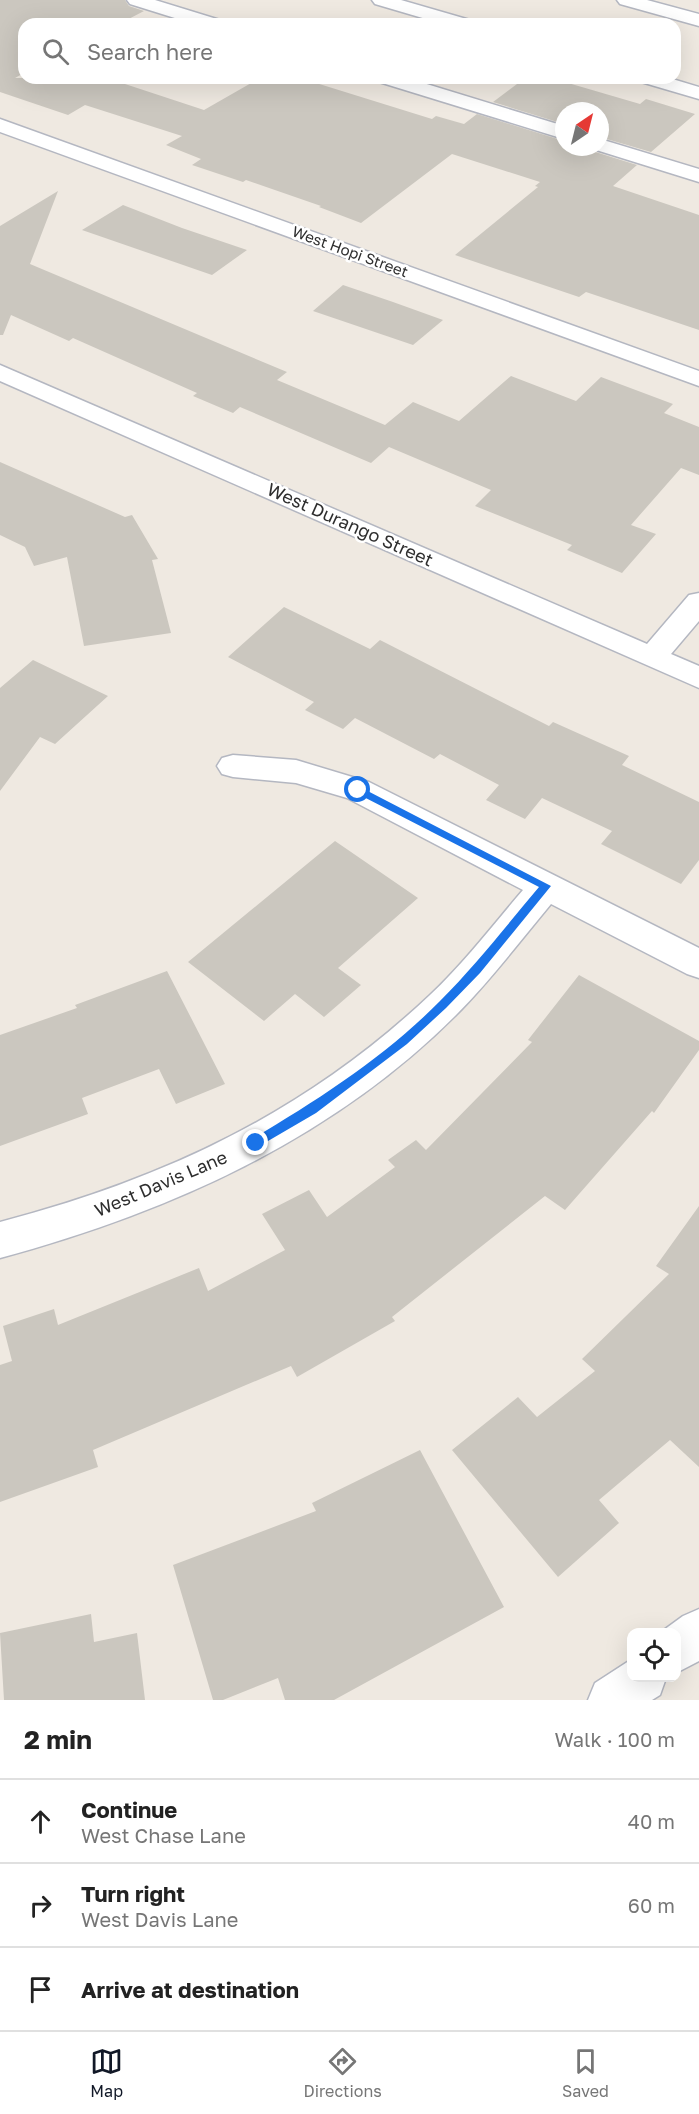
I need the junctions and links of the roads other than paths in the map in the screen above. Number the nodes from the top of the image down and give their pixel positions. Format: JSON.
{"nodes":[{"id":1,"x":136,"y":0,"type":"edge"},
{"id":2,"x":381,"y":0,"type":"edge"},
{"id":3,"x":626,"y":0,"type":"edge"},
{"id":4,"x":194,"y":18,"type":"edge"},
{"id":5,"x":442,"y":18,"type":"edge"},
{"id":6,"x":699,"y":20,"type":"edge"},
{"id":7,"x":405,"y":84,"type":"edge"},
{"id":8,"x":668,"y":84,"type":"edge"},
{"id":9,"x":699,"y":93,"type":"edge"},
{"id":10,"x":0,"y":125,"type":"edge"},
{"id":11,"x":555,"y":130,"type":"edge"},
{"id":12,"x":609,"y":148,"type":"edge"},
{"id":13,"x":699,"y":176,"type":"edge"},
{"id":14,"x":0,"y":372,"type":"edge"},
{"id":15,"x":699,"y":380,"type":"edge"},
{"id":16,"x":699,"y":602,"type":"edge"},
{"id":17,"x":652,"y":657,"type":"junction"},
{"id":18,"x":699,"y":678,"type":"edge"},
{"id":19,"x":233,"y":766,"type":"dead end"},
{"id":20,"x":546,"y":886,"type":"junction"},
{"id":21,"x":699,"y":964,"type":"edge"},
{"id":22,"x":0,"y":1240,"type":"edge"},
{"id":23,"x":699,"y":1632,"type":"edge"},
{"id":24,"x":681,"y":1646,"type":"edge"},
{"id":25,"x":636,"y":1682,"type":"edge"},
{"id":26,"x":612,"y":1700,"type":"edge"}],
"edges":[{"from":1,"to":4,"type":"street"},
{"from":2,"to":5,"type":"street"},
{"from":3,"to":6,"type":"street"},
{"from":7,"to":11,"type":"street"},
{"from":8,"to":9,"type":"street"},
{"from":10,"to":15,"type":"street","name":"West Hopi Street"},
{"from":12,"to":13,"type":"street"},
{"from":14,"to":17,"type":"street","name":"West Durango Street"},
{"from":16,"to":17,"type":"street"},
{"from":17,"to":18,"type":"street","name":"West Durango Street"},
{"from":19,"to":20,"type":"street"},
{"from":20,"to":21,"type":"street"},
{"from":20,"to":22,"type":"street","name":"West Davis Lane"},
{"from":23,"to":24,"type":"street"},
{"from":25,"to":26,"type":"street"}]}
